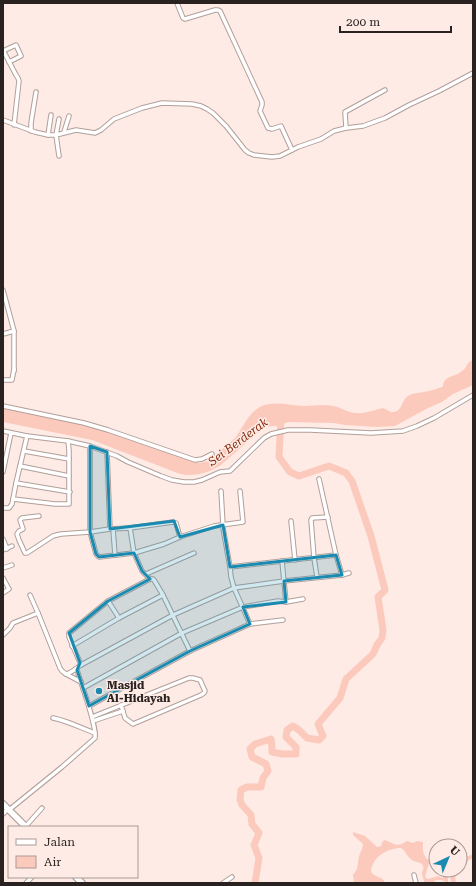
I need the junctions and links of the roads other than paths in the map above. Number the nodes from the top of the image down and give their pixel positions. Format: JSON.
{"nodes":[{"id":1,"x":177,"y":3,"type":"edge"},
{"id":2,"x":3,"y":50,"type":"edge"},
{"id":3,"x":9,"y":62,"type":"junction"},
{"id":4,"x":473,"y":73,"type":"edge"},
{"id":5,"x":385,"y":90,"type":"dead end"},
{"id":6,"x":36,"y":92,"type":"dead end"},
{"id":7,"x":51,"y":115,"type":"dead end"},
{"id":8,"x":69,"y":116,"type":"dead end"},
{"id":9,"x":59,"y":119,"type":"dead end"},
{"id":10,"x":3,"y":120,"type":"edge"},
{"id":11,"x":14,"y":125,"type":"junction"},
{"id":12,"x":346,"y":128,"type":"junction"},
{"id":13,"x":31,"y":131,"type":"junction"},
{"id":14,"x":64,"y":132,"type":"junction"},
{"id":15,"x":48,"y":135,"type":"junction"},
{"id":16,"x":56,"y":135,"type":"junction"},
{"id":17,"x":292,"y":150,"type":"junction"},
{"id":18,"x":59,"y":156,"type":"dead end"},
{"id":19,"x":3,"y":290,"type":"edge"},
{"id":20,"x":14,"y":331,"type":"junction"},
{"id":21,"x":3,"y":334,"type":"edge"},
{"id":22,"x":3,"y":380,"type":"edge"},
{"id":23,"x":473,"y":395,"type":"edge"},
{"id":24,"x":3,"y":406,"type":"edge"},
{"id":25,"x":3,"y":431,"type":"edge"},
{"id":26,"x":11,"y":433,"type":"junction"},
{"id":27,"x":27,"y":436,"type":"junction"},
{"id":28,"x":68,"y":441,"type":"junction"},
{"id":29,"x":90,"y":446,"type":"junction"},
{"id":30,"x":24,"y":451,"type":"junction"},
{"id":31,"x":107,"y":452,"type":"junction"},
{"id":32,"x":212,"y":454,"type":"dead end"},
{"id":33,"x":68,"y":459,"type":"junction"},
{"id":34,"x":20,"y":466,"type":"junction"},
{"id":35,"x":3,"y":472,"type":"edge"},
{"id":36,"x":69,"y":476,"type":"junction"},
{"id":37,"x":319,"y":478,"type":"dead end"},
{"id":38,"x":16,"y":483,"type":"junction"},
{"id":39,"x":221,"y":491,"type":"dead end"},
{"id":40,"x":240,"y":491,"type":"dead end"},
{"id":41,"x":70,"y":492,"type":"junction"},
{"id":42,"x":13,"y":499,"type":"junction"},
{"id":43,"x":3,"y":508,"type":"edge"},
{"id":44,"x":39,"y":516,"type":"dead end"},
{"id":45,"x":328,"y":517,"type":"junction"},
{"id":46,"x":291,"y":522,"type":"dead end"},
{"id":47,"x":224,"y":525,"type":"junction"},
{"id":48,"x":130,"y":528,"type":"junction"},
{"id":49,"x":111,"y":529,"type":"junction"},
{"id":50,"x":90,"y":532,"type":"junction"},
{"id":51,"x":180,"y":537,"type":"junction"},
{"id":52,"x":3,"y":539,"type":"edge"},
{"id":53,"x":12,"y":546,"type":"dead end"},
{"id":54,"x":5,"y":549,"type":"edge"},
{"id":55,"x":134,"y":553,"type":"junction"},
{"id":56,"x":194,"y":553,"type":"dead end"},
{"id":57,"x":115,"y":554,"type":"junction"},
{"id":58,"x":336,"y":555,"type":"junction"},
{"id":59,"x":314,"y":558,"type":"junction"},
{"id":60,"x":295,"y":560,"type":"junction"},
{"id":61,"x":282,"y":561,"type":"junction"},
{"id":62,"x":12,"y":565,"type":"dead end"},
{"id":63,"x":230,"y":567,"type":"junction"},
{"id":64,"x":3,"y":568,"type":"edge"},
{"id":65,"x":349,"y":573,"type":"dead end"},
{"id":66,"x":146,"y":574,"type":"junction"},
{"id":67,"x":342,"y":575,"type":"junction"},
{"id":68,"x":317,"y":577,"type":"junction"},
{"id":69,"x":3,"y":578,"type":"edge"},
{"id":70,"x":150,"y":579,"type":"junction"},
{"id":71,"x":284,"y":581,"type":"junction"},
{"id":72,"x":234,"y":588,"type":"junction"},
{"id":73,"x":3,"y":593,"type":"edge"},
{"id":74,"x":30,"y":595,"type":"dead end"},
{"id":75,"x":163,"y":595,"type":"junction"},
{"id":76,"x":303,"y":599,"type":"dead end"},
{"id":77,"x":108,"y":601,"type":"junction"},
{"id":78,"x":286,"y":602,"type":"junction"},
{"id":79,"x":243,"y":607,"type":"junction"},
{"id":80,"x":38,"y":613,"type":"junction"},
{"id":81,"x":173,"y":615,"type":"junction"},
{"id":82,"x":119,"y":618,"type":"junction"},
{"id":83,"x":283,"y":620,"type":"dead end"},
{"id":84,"x":250,"y":624,"type":"junction"},
{"id":85,"x":182,"y":633,"type":"junction"},
{"id":86,"x":3,"y":635,"type":"edge"},
{"id":87,"x":72,"y":646,"type":"junction"},
{"id":88,"x":190,"y":651,"type":"junction"},
{"id":89,"x":81,"y":665,"type":"junction"},
{"id":90,"x":76,"y":670,"type":"junction"},
{"id":91,"x":66,"y":674,"type":"junction"},
{"id":92,"x":80,"y":682,"type":"junction"},
{"id":93,"x":83,"y":688,"type":"junction"},
{"id":94,"x":88,"y":706,"type":"junction"},
{"id":95,"x":121,"y":706,"type":"junction"},
{"id":96,"x":112,"y":711,"type":"junction"},
{"id":97,"x":123,"y":711,"type":"junction"},
{"id":98,"x":54,"y":718,"type":"dead end"},
{"id":99,"x":92,"y":719,"type":"junction"},
{"id":100,"x":95,"y":733,"type":"junction"},
{"id":101,"x":3,"y":804,"type":"edge"},
{"id":102,"x":42,"y":808,"type":"dead end"},
{"id":103,"x":9,"y":810,"type":"junction"},
{"id":104,"x":3,"y":814,"type":"edge"},
{"id":105,"x":25,"y":826,"type":"edge"},
{"id":106,"x":27,"y":826,"type":"edge"},
{"id":107,"x":414,"y":875,"type":"dead end"},
{"id":108,"x":232,"y":877,"type":"dead end"},
{"id":109,"x":223,"y":883,"type":"edge"},
{"id":110,"x":416,"y":883,"type":"edge"}],
"edges":[{"from":1,"to":17,"type":"street"},
{"from":2,"to":3,"type":"street"},
{"from":2,"to":3,"type":"street"},
{"from":3,"to":11,"type":"street"},
{"from":4,"to":12,"type":"street"},
{"from":5,"to":12,"type":"street"},
{"from":6,"to":13,"type":"street"},
{"from":7,"to":15,"type":"street"},
{"from":8,"to":14,"type":"street"},
{"from":9,"to":16,"type":"street"},
{"from":10,"to":11,"type":"street"},
{"from":11,"to":13,"type":"street"},
{"from":12,"to":17,"type":"street"},
{"from":13,"to":15,"type":"street"},
{"from":14,"to":16,"type":"street"},
{"from":14,"to":17,"type":"street"},
{"from":15,"to":16,"type":"street"},
{"from":16,"to":18,"type":"street"},
{"from":19,"to":20,"type":"street"},
{"from":20,"to":21,"type":"street"},
{"from":20,"to":22,"type":"street"},
{"from":23,"to":31,"type":"street"},
{"from":24,"to":32,"type":"street"},
{"from":25,"to":26,"type":"street"},
{"from":26,"to":27,"type":"street"},
{"from":26,"to":35,"type":"street"},
{"from":27,"to":28,"type":"street"},
{"from":27,"to":30,"type":"street"},
{"from":28,"to":29,"type":"street"},
{"from":28,"to":33,"type":"street"},
{"from":29,"to":31,"type":"street"},
{"from":29,"to":50,"type":"street"},
{"from":30,"to":33,"type":"street"},
{"from":30,"to":34,"type":"street"},
{"from":31,"to":49,"type":"street"},
{"from":33,"to":36,"type":"street"},
{"from":34,"to":36,"type":"street"},
{"from":34,"to":38,"type":"street"},
{"from":36,"to":41,"type":"street"},
{"from":37,"to":45,"type":"street"},
{"from":38,"to":41,"type":"street"},
{"from":38,"to":42,"type":"street"},
{"from":39,"to":47,"type":"street"},
{"from":40,"to":47,"type":"street"},
{"from":41,"to":42,"type":"street"},
{"from":42,"to":43,"type":"street"},
{"from":44,"to":50,"type":"street"},
{"from":45,"to":58,"type":"street"},
{"from":45,"to":59,"type":"street"},
{"from":46,"to":60,"type":"street"},
{"from":47,"to":51,"type":"street"},
{"from":47,"to":63,"type":"street"},
{"from":48,"to":49,"type":"street"},
{"from":48,"to":51,"type":"street"},
{"from":48,"to":55,"type":"street"},
{"from":49,"to":50,"type":"street"},
{"from":49,"to":57,"type":"street"},
{"from":50,"to":57,"type":"street"},
{"from":51,"to":55,"type":"street"},
{"from":52,"to":54,"type":"street"},
{"from":53,"to":54,"type":"street"},
{"from":55,"to":57,"type":"street"},
{"from":55,"to":66,"type":"street"},
{"from":56,"to":66,"type":"street"},
{"from":58,"to":59,"type":"street"},
{"from":58,"to":67,"type":"street"},
{"from":59,"to":60,"type":"street"},
{"from":59,"to":68,"type":"street"},
{"from":60,"to":61,"type":"street"},
{"from":61,"to":63,"type":"street"},
{"from":61,"to":71,"type":"street"},
{"from":62,"to":64,"type":"street"},
{"from":63,"to":72,"type":"street"},
{"from":65,"to":67,"type":"street"},
{"from":66,"to":70,"type":"street"},
{"from":67,"to":68,"type":"street"},
{"from":68,"to":71,"type":"street"},
{"from":69,"to":73,"type":"street"},
{"from":70,"to":75,"type":"street"},
{"from":70,"to":77,"type":"street"},
{"from":71,"to":72,"type":"street"},
{"from":71,"to":78,"type":"street"},
{"from":72,"to":79,"type":"street"},
{"from":72,"to":81,"type":"street"},
{"from":74,"to":80,"type":"street"},
{"from":75,"to":81,"type":"street"},
{"from":75,"to":82,"type":"street"},
{"from":76,"to":78,"type":"street"},
{"from":77,"to":82,"type":"street"},
{"from":77,"to":87,"type":"street"},
{"from":78,"to":79,"type":"street"},
{"from":79,"to":84,"type":"street"},
{"from":79,"to":85,"type":"street"},
{"from":80,"to":86,"type":"street"},
{"from":80,"to":91,"type":"street"},
{"from":81,"to":85,"type":"street"},
{"from":81,"to":89,"type":"street"},
{"from":82,"to":87,"type":"street"},
{"from":83,"to":84,"type":"street"},
{"from":84,"to":88,"type":"street"},
{"from":85,"to":88,"type":"street"},
{"from":85,"to":93,"type":"street"},
{"from":87,"to":89,"type":"street"},
{"from":88,"to":94,"type":"street"},
{"from":89,"to":90,"type":"street"},
{"from":90,"to":91,"type":"street"},
{"from":90,"to":92,"type":"street"},
{"from":91,"to":92,"type":"street"},
{"from":92,"to":93,"type":"street"},
{"from":93,"to":94,"type":"street"},
{"from":94,"to":99,"type":"street"},
{"from":95,"to":96,"type":"street"},
{"from":95,"to":97,"type":"street"},
{"from":95,"to":97,"type":"street"},
{"from":96,"to":97,"type":"street"},
{"from":96,"to":99,"type":"street"},
{"from":98,"to":100,"type":"street"},
{"from":99,"to":100,"type":"street"},
{"from":100,"to":103,"type":"street"},
{"from":101,"to":103,"type":"main road"},
{"from":102,"to":106,"type":"street"},
{"from":103,"to":104,"type":"street"},
{"from":103,"to":105,"type":"main road"},
{"from":107,"to":110,"type":"street"},
{"from":108,"to":109,"type":"street"}]}
